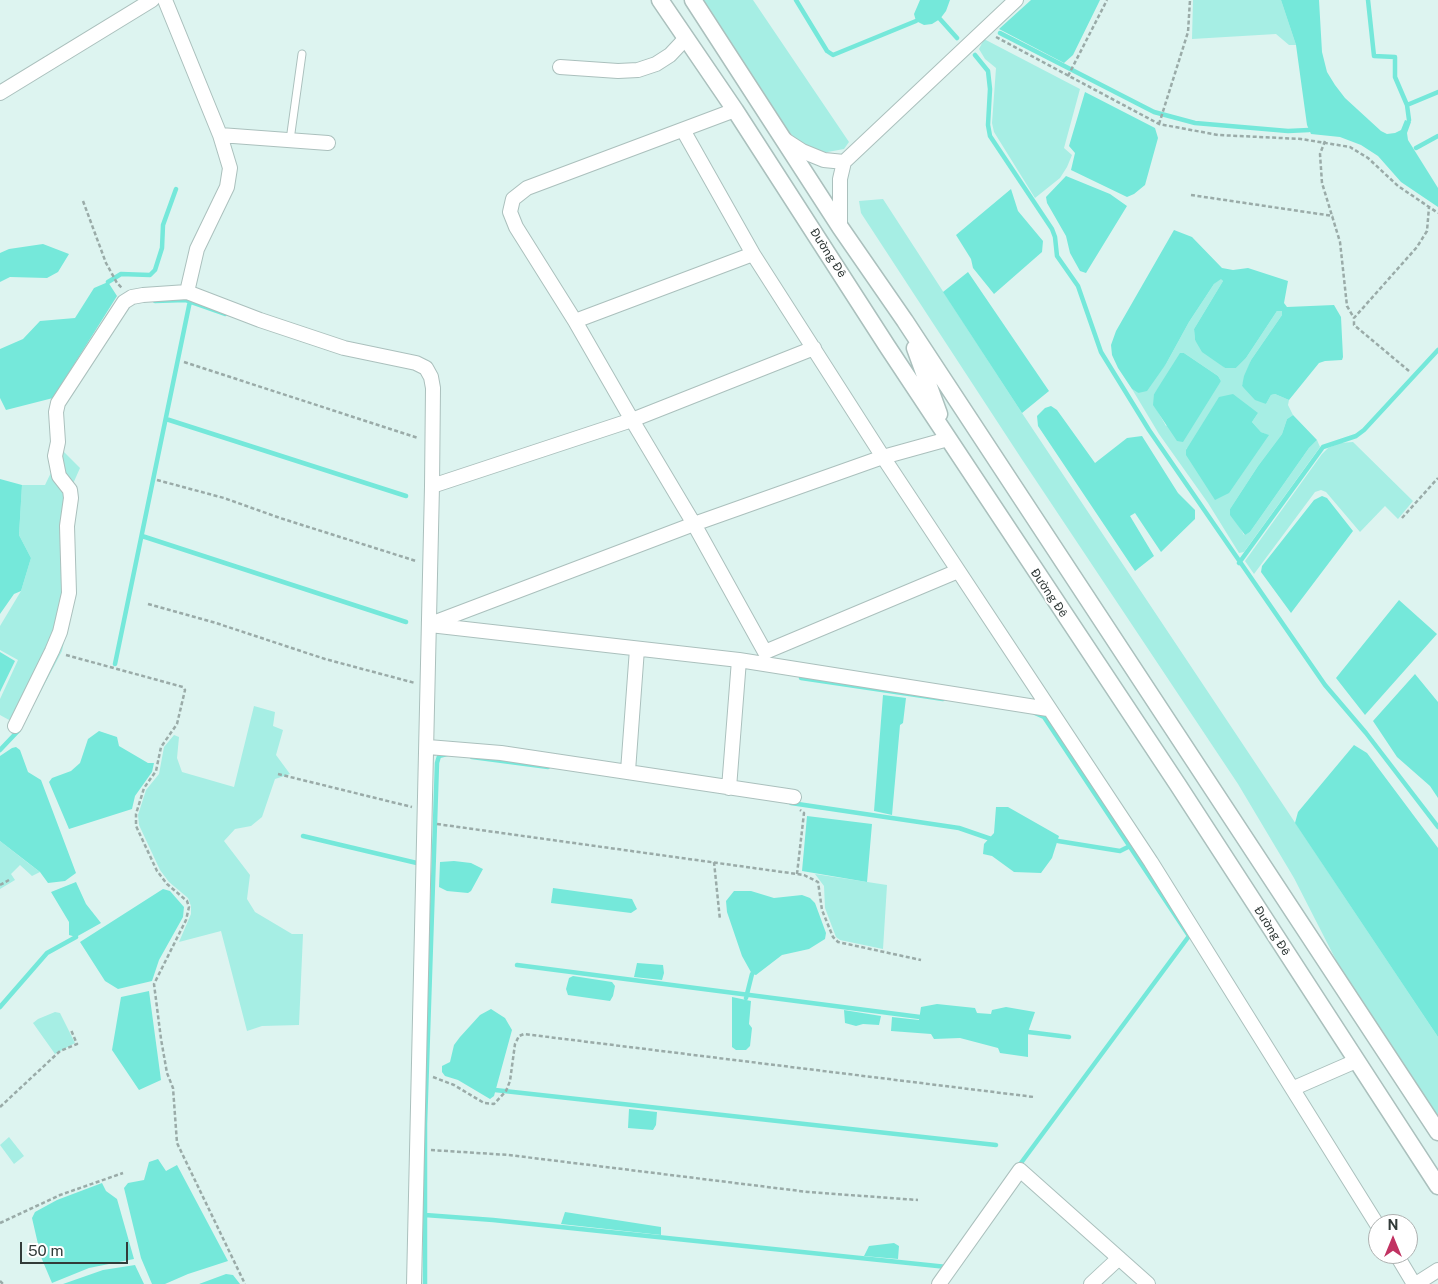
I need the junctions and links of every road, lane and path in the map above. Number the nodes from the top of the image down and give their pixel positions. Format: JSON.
{"nodes":[{"id":1,"x":152,"y":0,"type":"edge"},
{"id":2,"x":165,"y":0,"type":"edge"},
{"id":3,"x":660,"y":0,"type":"edge"},
{"id":4,"x":693,"y":0,"type":"edge"},
{"id":5,"x":1016,"y":0,"type":"edge"},
{"id":6,"x":1107,"y":0,"type":"edge"},
{"id":7,"x":1190,"y":0,"type":"edge"},
{"id":8,"x":983,"y":31,"type":"junction"},
{"id":9,"x":686,"y":38,"type":"junction"},
{"id":10,"x":302,"y":54,"type":"dead end"},
{"id":11,"x":560,"y":67,"type":"dead end"},
{"id":12,"x":1068,"y":76,"type":"junction"},
{"id":13,"x":0,"y":93,"type":"edge"},
{"id":14,"x":735,"y":110,"type":"junction"},
{"id":15,"x":1159,"y":124,"type":"junction"},
{"id":16,"x":683,"y":130,"type":"junction"},
{"id":17,"x":220,"y":135,"type":"junction"},
{"id":18,"x":784,"y":139,"type":"junction"},
{"id":19,"x":290,"y":140,"type":"junction"},
{"id":20,"x":1325,"y":142,"type":"junction"},
{"id":21,"x":328,"y":143,"type":"dead end"},
{"id":22,"x":844,"y":162,"type":"junction"},
{"id":23,"x":1191,"y":195,"type":"dead end"},
{"id":24,"x":83,"y":201,"type":"dead end"},
{"id":25,"x":1429,"y":207,"type":"junction"},
{"id":26,"x":1438,"y":213,"type":"edge"},
{"id":27,"x":1333,"y":216,"type":"junction"},
{"id":28,"x":840,"y":227,"type":"junction"},
{"id":29,"x":753,"y":254,"type":"junction"},
{"id":30,"x":187,"y":292,"type":"junction"},
{"id":31,"x":132,"y":297,"type":"junction"},
{"id":32,"x":1354,"y":318,"type":"junction"},
{"id":33,"x":575,"y":321,"type":"junction"},
{"id":34,"x":905,"y":321,"type":"junction"},
{"id":35,"x":814,"y":348,"type":"junction"},
{"id":36,"x":184,"y":362,"type":"dead end"},
{"id":37,"x":1409,"y":371,"type":"dead end"},
{"id":38,"x":632,"y":420,"type":"junction"},
{"id":39,"x":432,"y":440,"type":"junction"},
{"id":40,"x":948,"y":440,"type":"junction"},
{"id":41,"x":883,"y":457,"type":"junction"},
{"id":42,"x":1438,"y":478,"type":"edge"},
{"id":43,"x":157,"y":480,"type":"dead end"},
{"id":44,"x":432,"y":486,"type":"junction"},
{"id":45,"x":1402,"y":518,"type":"dead end"},
{"id":46,"x":694,"y":524,"type":"junction"},
{"id":47,"x":431,"y":566,"type":"junction"},
{"id":48,"x":958,"y":571,"type":"junction"},
{"id":49,"x":148,"y":604,"type":"dead end"},
{"id":50,"x":430,"y":625,"type":"junction"},
{"id":51,"x":637,"y":649,"type":"junction"},
{"id":52,"x":52,"y":651,"type":"junction"},
{"id":53,"x":763,"y":658,"type":"junction"},
{"id":54,"x":739,"y":660,"type":"junction"},
{"id":55,"x":429,"y":687,"type":"junction"},
{"id":56,"x":1048,"y":708,"type":"junction"},
{"id":57,"x":15,"y":726,"type":"dead end"},
{"id":58,"x":428,"y":746,"type":"junction"},
{"id":59,"x":628,"y":771,"type":"junction"},
{"id":60,"x":278,"y":774,"type":"dead end"},
{"id":61,"x":729,"y":788,"type":"junction"},
{"id":62,"x":797,"y":804,"type":"joint"},
{"id":63,"x":426,"y":817,"type":"junction"},
{"id":64,"x":714,"y":862,"type":"junction"},
{"id":65,"x":797,"y":874,"type":"junction"},
{"id":66,"x":9,"y":880,"type":"dead end"},
{"id":67,"x":0,"y":885,"type":"edge"},
{"id":68,"x":720,"y":920,"type":"dead end"},
{"id":69,"x":921,"y":960,"type":"dead end"},
{"id":70,"x":70,"y":1030,"type":"dead end"},
{"id":71,"x":1356,"y":1060,"type":"junction"},
{"id":72,"x":419,"y":1074,"type":"junction"},
{"id":73,"x":1294,"y":1088,"type":"junction"},
{"id":74,"x":1034,"y":1097,"type":"dead end"},
{"id":75,"x":0,"y":1107,"type":"edge"},
{"id":76,"x":1438,"y":1132,"type":"edge"},
{"id":77,"x":417,"y":1149,"type":"junction"},
{"id":78,"x":123,"y":1173,"type":"dead end"},
{"id":79,"x":1438,"y":1186,"type":"edge"},
{"id":80,"x":918,"y":1200,"type":"dead end"},
{"id":81,"x":1371,"y":1214,"type":"edge"},
{"id":82,"x":0,"y":1223,"type":"edge"},
{"id":83,"x":1119,"y":1258,"type":"junction"},
{"id":84,"x":1402,"y":1264,"type":"edge"},
{"id":85,"x":1438,"y":1270,"type":"edge"},
{"id":86,"x":0,"y":1281,"type":"edge"},
{"id":87,"x":3,"y":1284,"type":"edge"},
{"id":88,"x":245,"y":1284,"type":"edge"},
{"id":89,"x":414,"y":1284,"type":"edge"},
{"id":90,"x":939,"y":1284,"type":"edge"},
{"id":91,"x":1091,"y":1284,"type":"edge"},
{"id":92,"x":1148,"y":1284,"type":"edge"},
{"id":93,"x":1415,"y":1284,"type":"edge"}],
"edges":[{"from":1,"to":13,"type":"street"},
{"from":2,"to":17,"type":"street"},
{"from":3,"to":9,"type":"street","name":"Đường Đê"},
{"from":4,"to":18,"type":"street","name":"Đường Đê"},
{"from":5,"to":8,"type":"street"},
{"from":6,"to":12,"type":"path"},
{"from":7,"to":15,"type":"path"},
{"from":8,"to":12,"type":"path"},
{"from":8,"to":22,"type":"street"},
{"from":9,"to":11,"type":"street"},
{"from":9,"to":14,"type":"street","name":"Đường Đê"},
{"from":10,"to":19,"type":"lane"},
{"from":12,"to":15,"type":"path"},
{"from":14,"to":16,"type":"street"},
{"from":14,"to":40,"type":"street","name":"Đường Đê"},
{"from":15,"to":20,"type":"path"},
{"from":16,"to":29,"type":"street"},
{"from":16,"to":33,"type":"street"},
{"from":17,"to":19,"type":"street"},
{"from":17,"to":30,"type":"street"},
{"from":18,"to":22,"type":"street"},
{"from":18,"to":28,"type":"street","name":"Đường Đê"},
{"from":19,"to":21,"type":"street"},
{"from":20,"to":25,"type":"path"},
{"from":20,"to":27,"type":"path"},
{"from":22,"to":28,"type":"street"},
{"from":23,"to":27,"type":"path"},
{"from":24,"to":31,"type":"path"},
{"from":25,"to":26,"type":"path"},
{"from":25,"to":32,"type":"path"},
{"from":27,"to":32,"type":"path"},
{"from":28,"to":34,"type":"street","name":"Đường Đê"},
{"from":29,"to":33,"type":"street"},
{"from":29,"to":35,"type":"street"},
{"from":30,"to":31,"type":"street"},
{"from":30,"to":39,"type":"street"},
{"from":31,"to":52,"type":"street"},
{"from":32,"to":37,"type":"path"},
{"from":33,"to":38,"type":"street"},
{"from":34,"to":40,"type":"street"},
{"from":34,"to":76,"type":"street","name":"Đường Đê"},
{"from":35,"to":38,"type":"street"},
{"from":35,"to":41,"type":"street"},
{"from":36,"to":39,"type":"path"},
{"from":38,"to":44,"type":"street"},
{"from":38,"to":46,"type":"street"},
{"from":39,"to":44,"type":"street"},
{"from":40,"to":41,"type":"street"},
{"from":40,"to":71,"type":"street","name":"Đường Đê"},
{"from":41,"to":46,"type":"street"},
{"from":41,"to":48,"type":"street"},
{"from":42,"to":45,"type":"path"},
{"from":43,"to":47,"type":"path"},
{"from":44,"to":47,"type":"street"},
{"from":46,"to":50,"type":"street"},
{"from":46,"to":53,"type":"street"},
{"from":47,"to":50,"type":"street"},
{"from":48,"to":53,"type":"street"},
{"from":48,"to":56,"type":"street"},
{"from":49,"to":55,"type":"path"},
{"from":50,"to":51,"type":"street"},
{"from":50,"to":55,"type":"street"},
{"from":51,"to":54,"type":"street"},
{"from":51,"to":59,"type":"street"},
{"from":52,"to":57,"type":"street"},
{"from":52,"to":88,"type":"path"},
{"from":53,"to":54,"type":"street"},
{"from":53,"to":56,"type":"street"},
{"from":54,"to":61,"type":"street"},
{"from":55,"to":58,"type":"street"},
{"from":56,"to":73,"type":"street"},
{"from":58,"to":59,"type":"street"},
{"from":58,"to":63,"type":"street"},
{"from":59,"to":61,"type":"street"},
{"from":60,"to":63,"type":"path"},
{"from":61,"to":62,"type":"street"},
{"from":62,"to":65,"type":"path"},
{"from":63,"to":64,"type":"path"},
{"from":63,"to":72,"type":"street"},
{"from":64,"to":65,"type":"path"},
{"from":64,"to":68,"type":"path"},
{"from":65,"to":69,"type":"path"},
{"from":66,"to":67,"type":"path"},
{"from":70,"to":75,"type":"path"},
{"from":71,"to":73,"type":"street"},
{"from":71,"to":79,"type":"street","name":"Đường Đê"},
{"from":72,"to":74,"type":"path"},
{"from":72,"to":77,"type":"street"},
{"from":73,"to":81,"type":"street"},
{"from":77,"to":80,"type":"path"},
{"from":77,"to":89,"type":"street"},
{"from":78,"to":82,"type":"path"},
{"from":83,"to":90,"type":"street"},
{"from":83,"to":91,"type":"street"},
{"from":83,"to":92,"type":"street"},
{"from":84,"to":93,"type":"street"},
{"from":85,"to":93,"type":"street"},
{"from":86,"to":87,"type":"path"}]}
